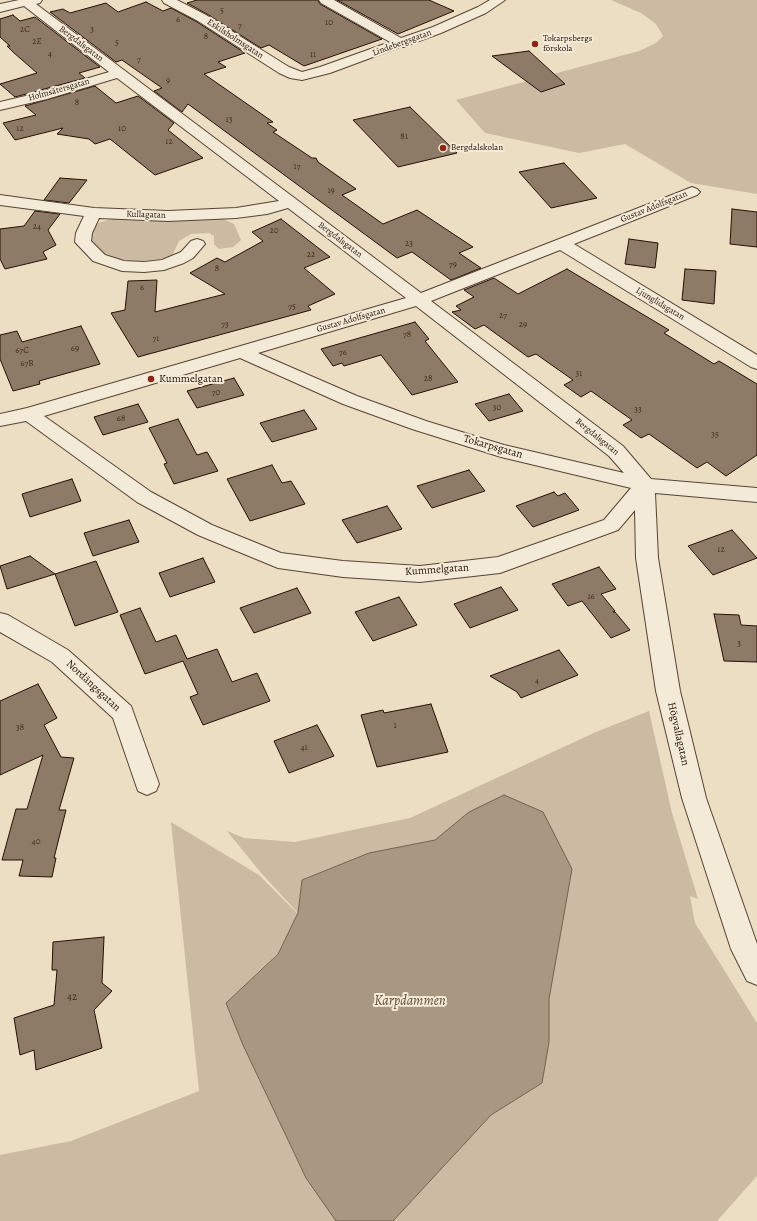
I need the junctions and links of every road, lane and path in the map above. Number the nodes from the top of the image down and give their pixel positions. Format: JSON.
{"nodes":[{"id":1,"x":168,"y":0,"type":"edge"},
{"id":2,"x":325,"y":0,"type":"edge"},
{"id":3,"x":499,"y":0,"type":"edge"},
{"id":4,"x":31,"y":1,"type":"edge"},
{"id":5,"x":0,"y":8,"type":"edge"},
{"id":6,"x":402,"y":44,"type":"junction"},
{"id":7,"x":119,"y":73,"type":"junction"},
{"id":8,"x":302,"y":76,"type":"joint"},
{"id":9,"x":0,"y":106,"type":"edge"},
{"id":10,"x":692,"y":192,"type":"dead end"},
{"id":11,"x":0,"y":200,"type":"edge"},
{"id":12,"x":291,"y":203,"type":"junction"},
{"id":13,"x":94,"y":213,"type":"junction"},
{"id":14,"x":197,"y":244,"type":"dead end"},
{"id":15,"x":562,"y":244,"type":"junction"},
{"id":16,"x":419,"y":300,"type":"junction"},
{"id":17,"x":241,"y":352,"type":"junction"},
{"id":18,"x":757,"y":363,"type":"edge"},
{"id":19,"x":29,"y":414,"type":"junction"},
{"id":20,"x":0,"y":420,"type":"edge"},
{"id":21,"x":645,"y":485,"type":"junction"},
{"id":22,"x":757,"y":495,"type":"edge"},
{"id":23,"x":0,"y":621,"type":"edge"},
{"id":24,"x":147,"y":784,"type":"dead end"},
{"id":25,"x":757,"y":972,"type":"edge"}],
"edges":[{"from":1,"to":8,"type":"street","name":"Eskilsholmsgatan"},
{"from":2,"to":6,"type":"street"},
{"from":3,"to":6,"type":"street","name":"Lindebergsgatan"},
{"from":4,"to":5,"type":"street"},
{"from":4,"to":7,"type":"street","name":"Bergdalsgatan"},
{"from":6,"to":8,"type":"street","name":"Lindebergsgatan"},
{"from":7,"to":9,"type":"street","name":"Holmsätersgatan"},
{"from":7,"to":12,"type":"street","name":"Bergdalsgatan"},
{"from":10,"to":15,"type":"street","name":"Gustav Adolfsgatan"},
{"from":11,"to":13,"type":"street","name":"Kullagatan"},
{"from":12,"to":13,"type":"street","name":"Kullagatan"},
{"from":12,"to":16,"type":"street","name":"Bergdalsgatan"},
{"from":13,"to":14,"type":"street"},
{"from":15,"to":16,"type":"street","name":"Gustav Adolfsgatan"},
{"from":15,"to":18,"type":"street","name":"Ljunglidsgatan"},
{"from":16,"to":17,"type":"street","name":"Gustav Adolfsgatan"},
{"from":16,"to":21,"type":"street","name":"Bergdalsgatan"},
{"from":17,"to":19,"type":"street","name":"Gustav Adolfsgatan"},
{"from":17,"to":21,"type":"street","name":"Tokarpsgatan"},
{"from":19,"to":20,"type":"street","name":"Gustav Adolfsgatan"},
{"from":19,"to":21,"type":"street","name":"Kummelgatan"},
{"from":21,"to":22,"type":"street","name":"Tokarpsgatan"},
{"from":21,"to":25,"type":"street","name":"Högvallagatan"},
{"from":23,"to":24,"type":"street","name":"Nordängsgatan"}]}
